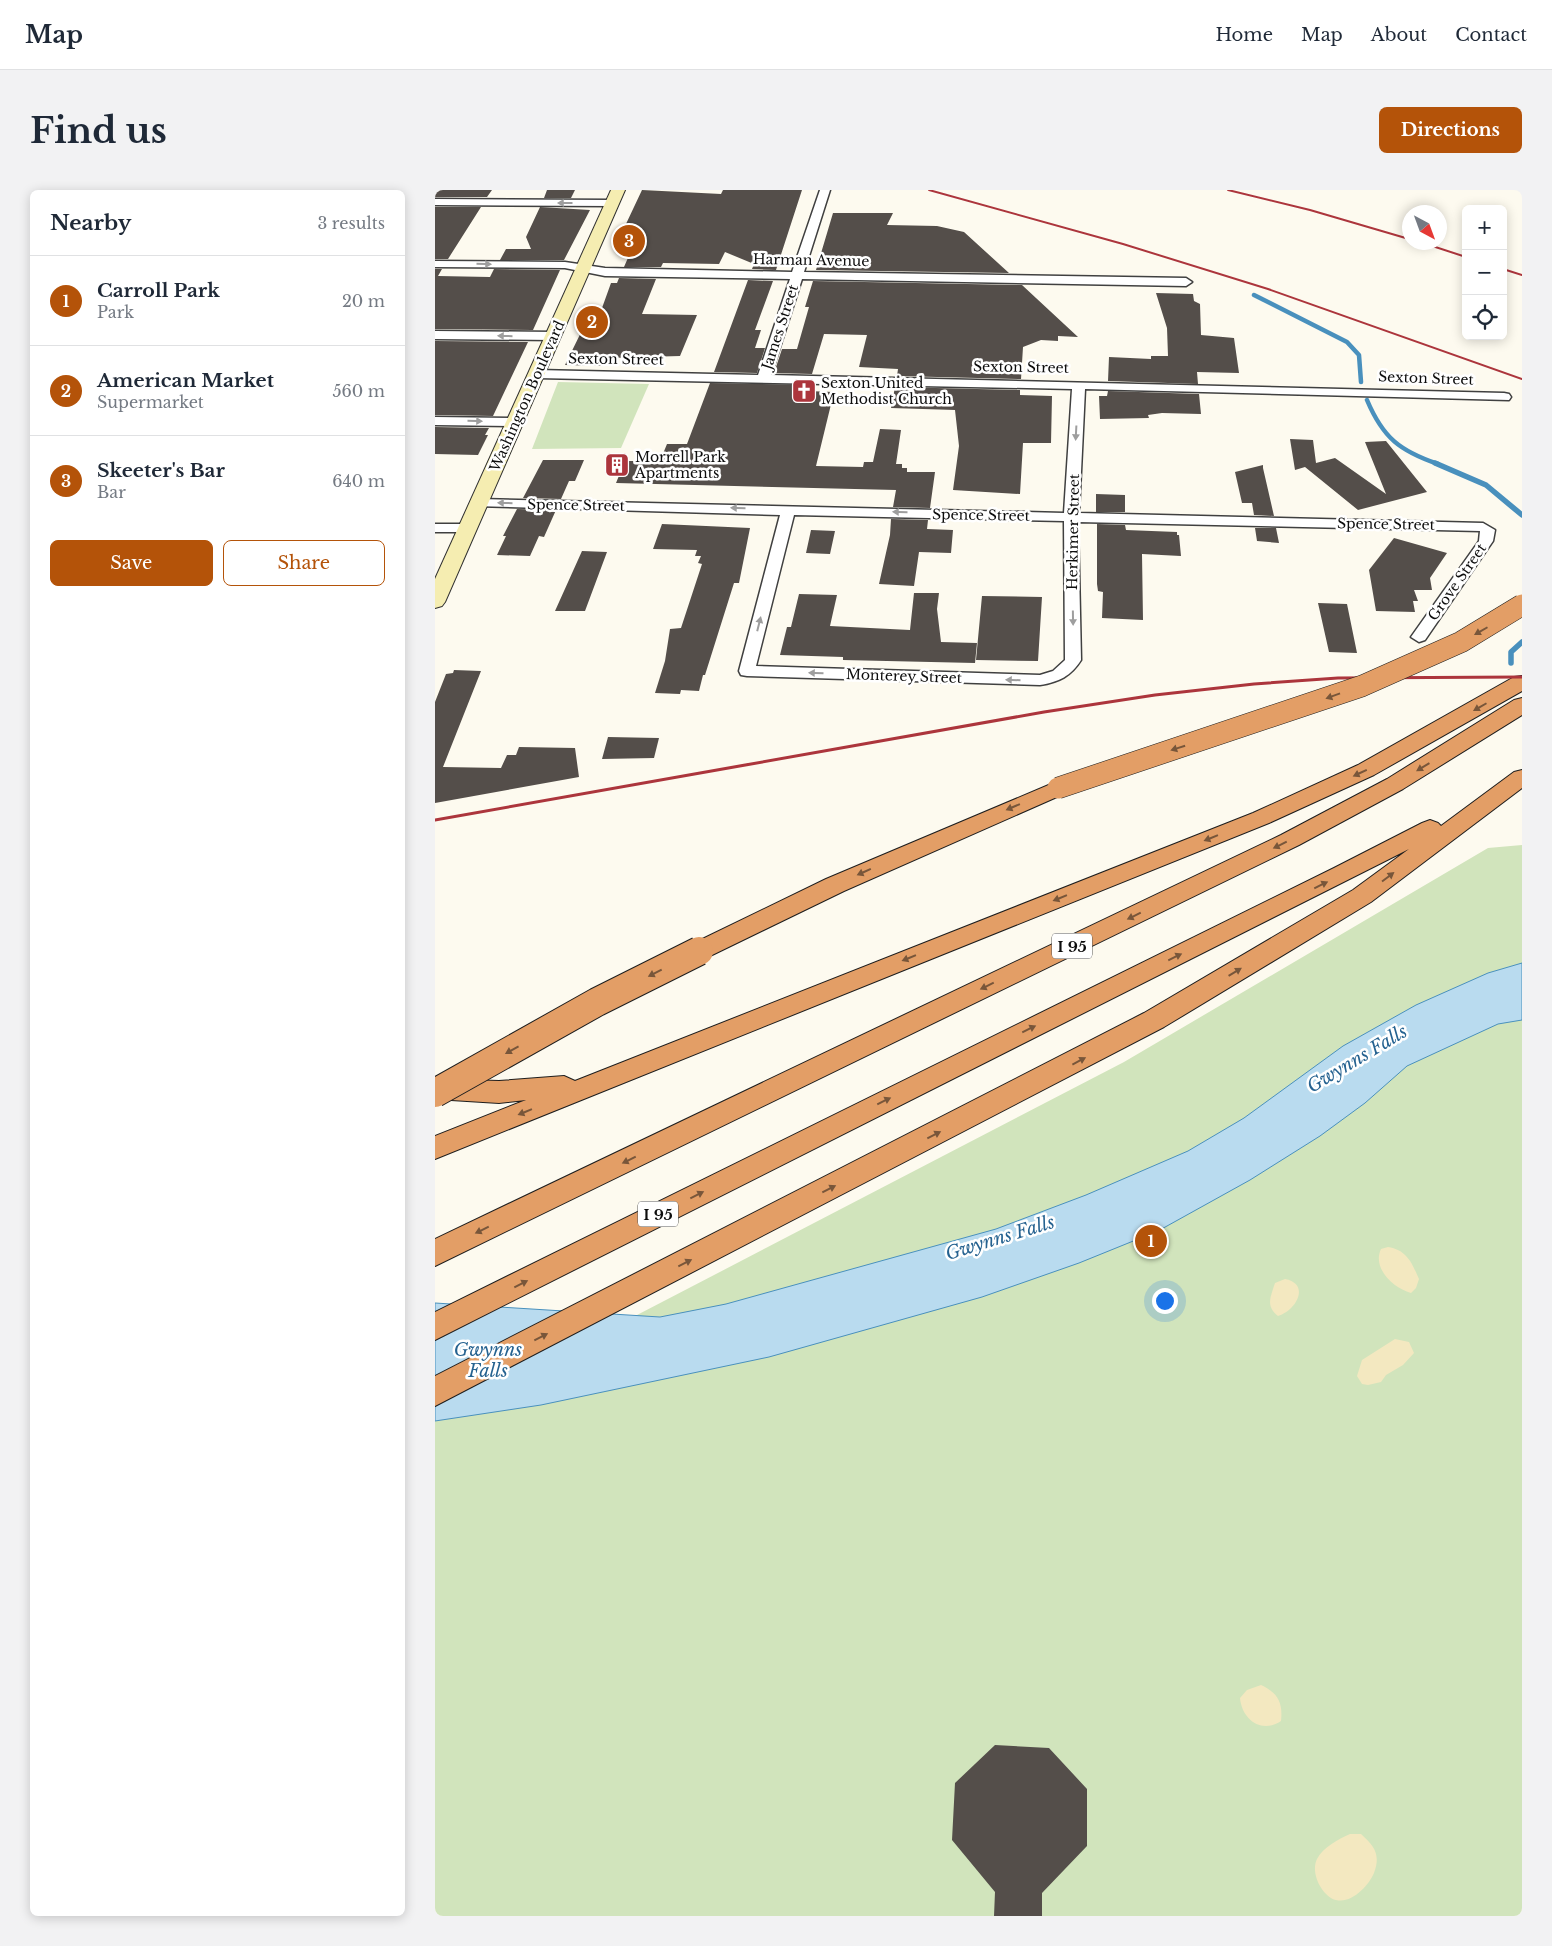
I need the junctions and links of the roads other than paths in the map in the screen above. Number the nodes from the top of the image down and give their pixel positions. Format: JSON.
{"nodes":[{"id":1,"x":825,"y":190,"type":"edge"},
{"id":2,"x":616,"y":197,"type":"edge"},
{"id":3,"x":435,"y":202,"type":"edge"},
{"id":4,"x":435,"y":264,"type":"edge"},
{"id":5,"x":585,"y":267,"type":"junction"},
{"id":6,"x":797,"y":275,"type":"junction"},
{"id":7,"x":1186,"y":282,"type":"dead end"},
{"id":8,"x":435,"y":335,"type":"edge"},
{"id":9,"x":554,"y":336,"type":"junction"},
{"id":10,"x":537,"y":374,"type":"junction"},
{"id":11,"x":763,"y":378,"type":"junction"},
{"id":12,"x":1079,"y":385,"type":"junction"},
{"id":13,"x":1504,"y":397,"type":"dead end"},
{"id":14,"x":435,"y":421,"type":"edge"},
{"id":15,"x":515,"y":422,"type":"junction"},
{"id":16,"x":479,"y":503,"type":"junction"},
{"id":17,"x":788,"y":510,"type":"junction"},
{"id":18,"x":1071,"y":517,"type":"junction"},
{"id":19,"x":1483,"y":527,"type":"joint"},
{"id":20,"x":435,"y":528,"type":"edge"},
{"id":21,"x":468,"y":528,"type":"junction"},
{"id":22,"x":435,"y":602,"type":"edge"},
{"id":23,"x":1522,"y":605,"type":"edge"},
{"id":24,"x":1419,"y":637,"type":"dead end"},
{"id":25,"x":1061,"y":674,"type":"joint"},
{"id":26,"x":1522,"y":682,"type":"edge"},
{"id":27,"x":1522,"y":705,"type":"edge"},
{"id":28,"x":1522,"y":776,"type":"edge"},
{"id":29,"x":636,"y":1067,"type":"junction"},
{"id":30,"x":435,"y":1089,"type":"edge"},
{"id":31,"x":435,"y":1093,"type":"edge"},
{"id":32,"x":435,"y":1148,"type":"edge"},
{"id":33,"x":435,"y":1253,"type":"edge"},
{"id":34,"x":435,"y":1327,"type":"edge"},
{"id":35,"x":435,"y":1392,"type":"edge"}],
"edges":[{"from":1,"to":6,"type":"street","name":"James Street"},
{"from":2,"to":3,"type":"street","one_way":true},
{"from":2,"to":5,"type":"main road","name":"Washington Boulevard"},
{"from":4,"to":5,"type":"street","name":"Harman Avenue","one_way":true},
{"from":5,"to":6,"type":"street","name":"Harman Avenue"},
{"from":5,"to":9,"type":"main road","name":"Washington Boulevard"},
{"from":6,"to":7,"type":"street","name":"Harman Avenue"},
{"from":6,"to":11,"type":"street","name":"James Street"},
{"from":9,"to":8,"type":"street","one_way":true},
{"from":9,"to":10,"type":"main road","name":"Washington Boulevard"},
{"from":10,"to":11,"type":"street","name":"Sexton Street"},
{"from":10,"to":15,"type":"main road","name":"Washington Boulevard"},
{"from":11,"to":12,"type":"street","name":"Sexton Street"},
{"from":12,"to":13,"type":"street","name":"Sexton Street"},
{"from":12,"to":18,"type":"street","name":"Herkimer Street","one_way":true},
{"from":14,"to":15,"type":"street","one_way":true},
{"from":15,"to":16,"type":"main road","name":"Washington Boulevard"},
{"from":17,"to":16,"type":"street","name":"Spence Street","one_way":true},
{"from":16,"to":21,"type":"main road","name":"Washington Boulevard"},
{"from":18,"to":17,"type":"street","name":"Spence Street","one_way":true},
{"from":25,"to":17,"type":"street","name":"Monterey Street","one_way":true},
{"from":18,"to":19,"type":"street","name":"Spence Street"},
{"from":18,"to":25,"type":"street","name":"Herkimer Street","one_way":true},
{"from":19,"to":24,"type":"street","name":"Grove Street"},
{"from":20,"to":21,"type":"street"},
{"from":21,"to":22,"type":"main road","name":"Washington Boulevard"},
{"from":23,"to":31,"type":"highway","one_way":true,"bridge":true},
{"from":26,"to":29,"type":"highway","one_way":true},
{"from":27,"to":33,"type":"highway","number":"I 95","one_way":true},
{"from":34,"to":28,"type":"highway","number":"I 95","one_way":true},
{"from":35,"to":28,"type":"highway","one_way":true},
{"from":29,"to":30,"type":"highway"},
{"from":29,"to":32,"type":"highway","one_way":true}]}
